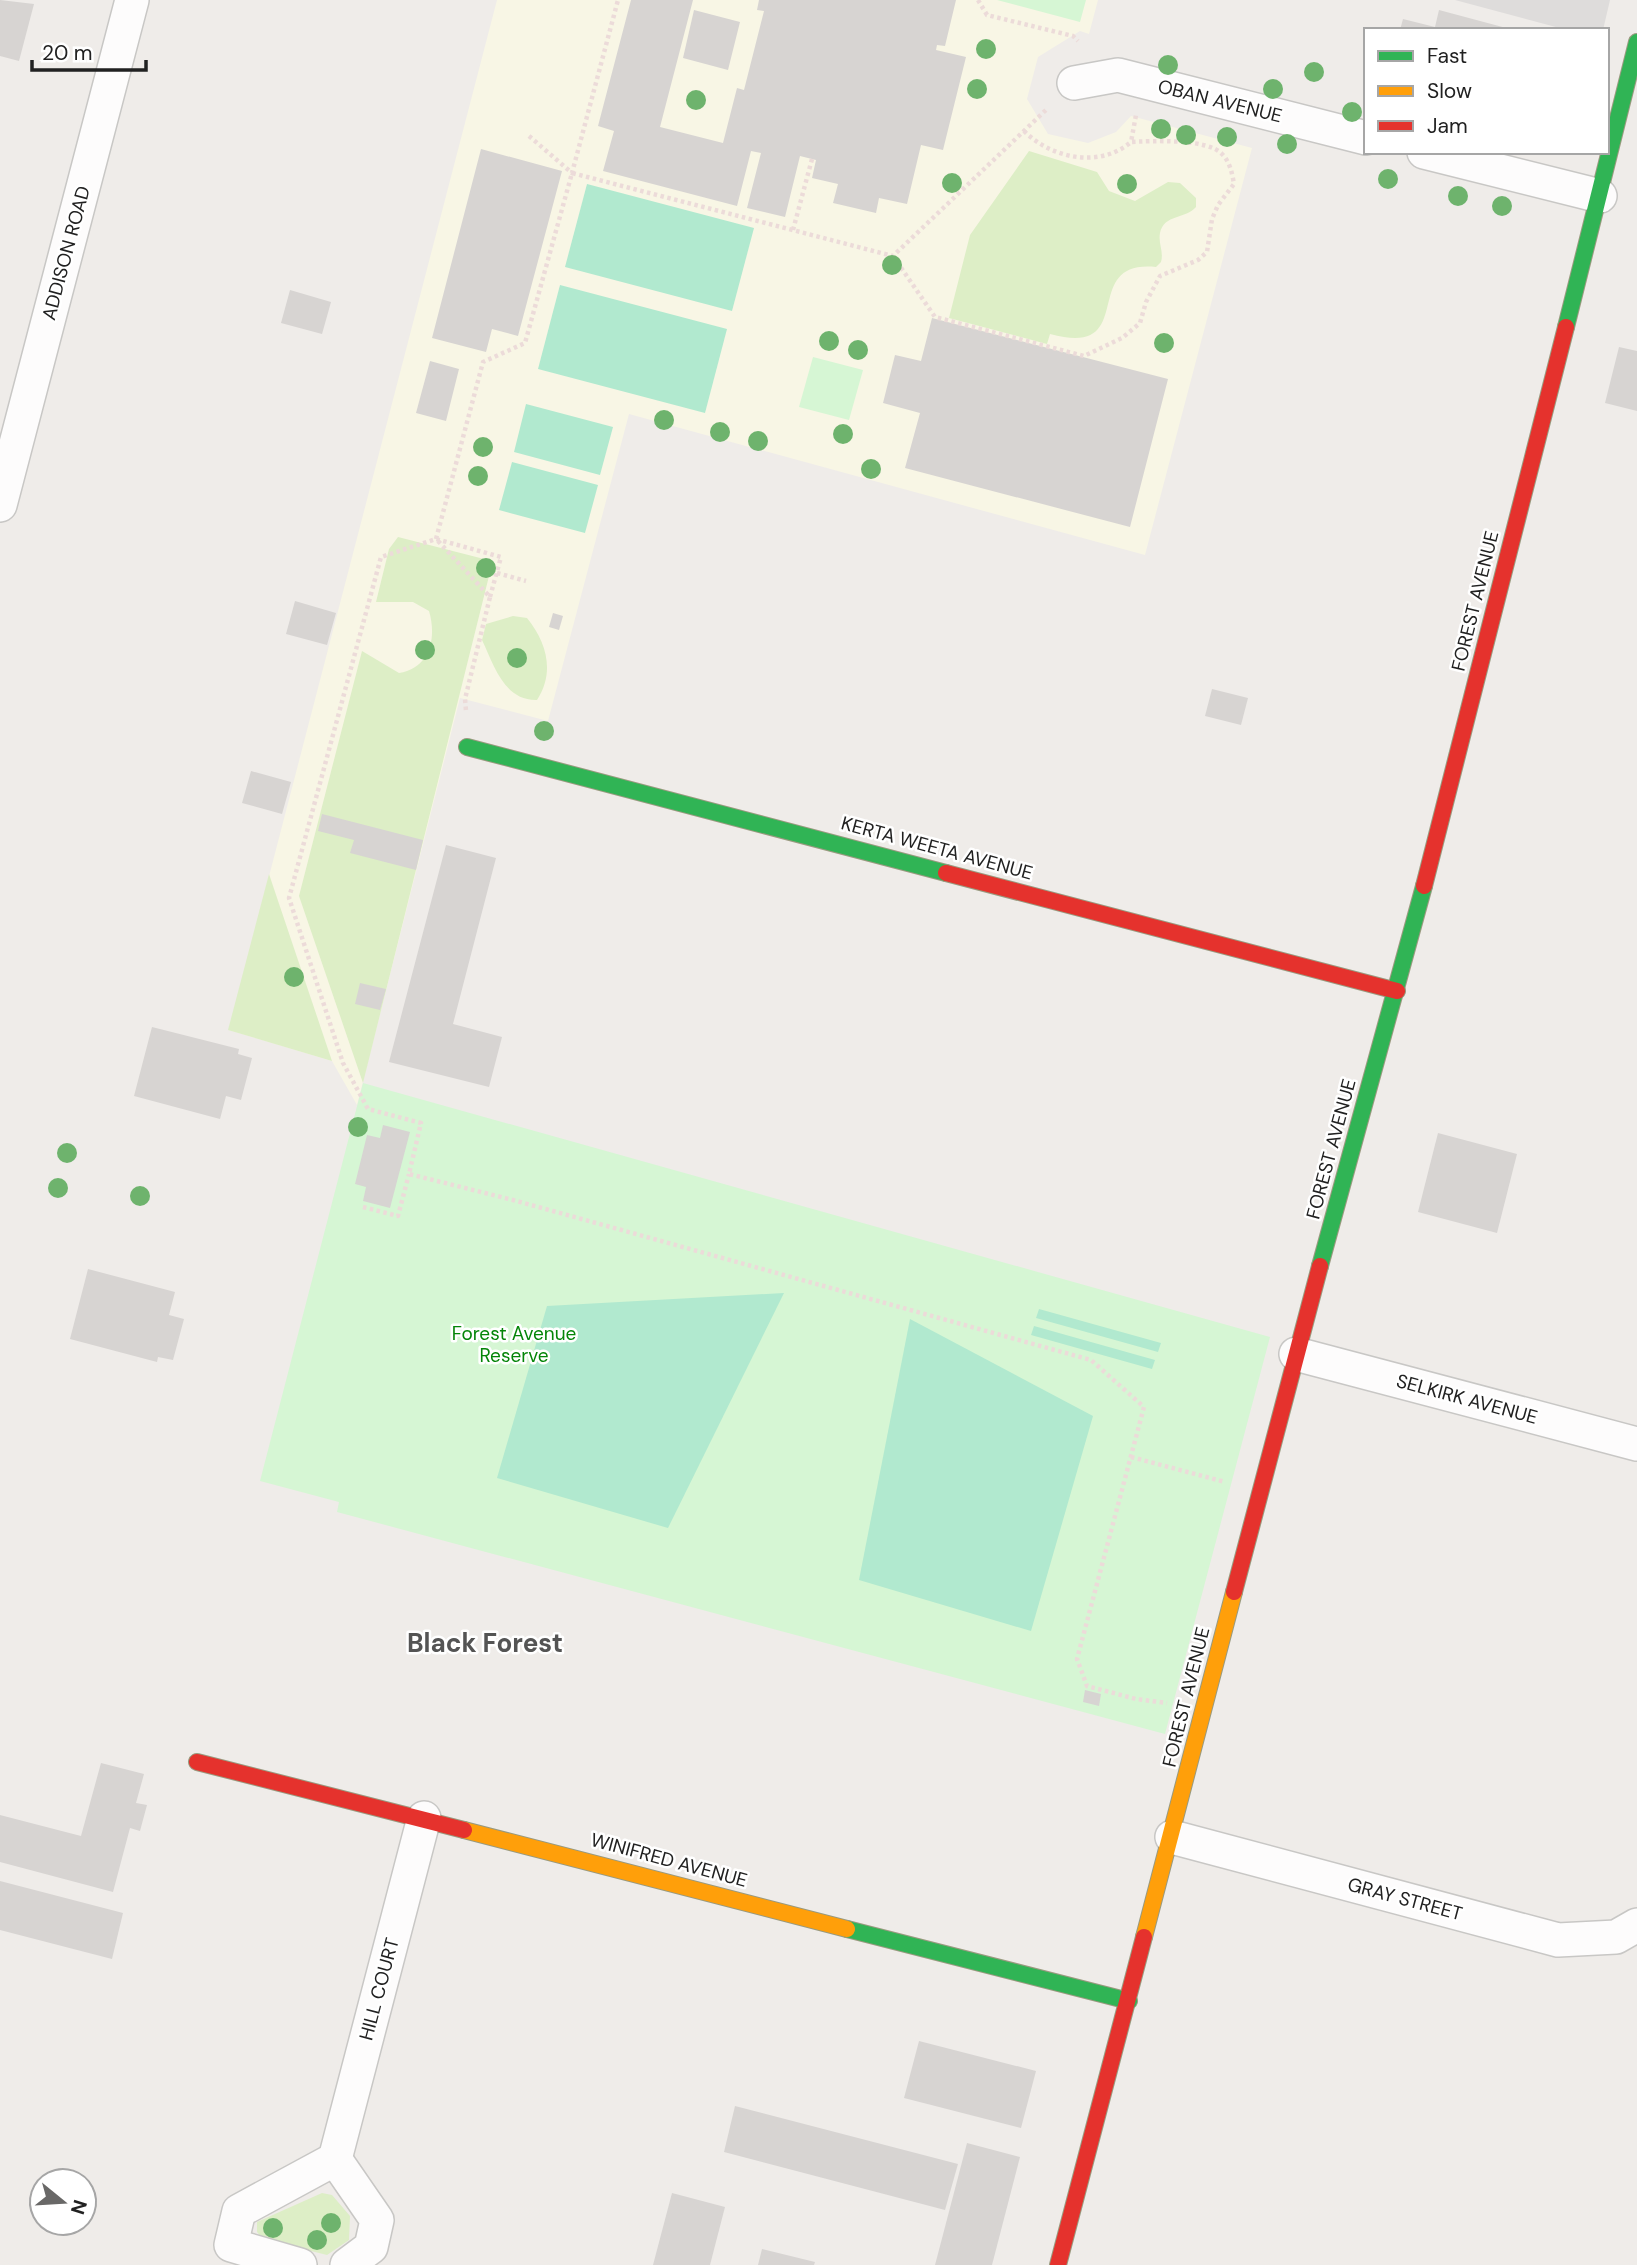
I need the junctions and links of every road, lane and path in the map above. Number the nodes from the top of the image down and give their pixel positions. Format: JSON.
{"nodes":[{"id":1,"x":132,"y":0,"type":"edge"},
{"id":2,"x":618,"y":0,"type":"edge"},
{"id":3,"x":978,"y":0,"type":"edge"},
{"id":4,"x":1078,"y":41,"type":"dead end"},
{"id":5,"x":1637,"y":42,"type":"edge"},
{"id":6,"x":1074,"y":83,"type":"joint"},
{"id":7,"x":1137,"y":113,"type":"dead end"},
{"id":8,"x":1024,"y":131,"type":"junction"},
{"id":9,"x":529,"y":136,"type":"dead end"},
{"id":10,"x":1364,"y":137,"type":"edge"},
{"id":11,"x":1130,"y":142,"type":"junction"},
{"id":12,"x":1432,"y":154,"type":"edge"},
{"id":13,"x":812,"y":159,"type":"dead end"},
{"id":14,"x":572,"y":173,"type":"junction"},
{"id":15,"x":1600,"y":197,"type":"junction"},
{"id":16,"x":793,"y":230,"type":"junction"},
{"id":17,"x":893,"y":256,"type":"junction"},
{"id":18,"x":0,"y":505,"type":"edge"},
{"id":19,"x":436,"y":539,"type":"junction"},
{"id":20,"x":497,"y":573,"type":"junction"},
{"id":21,"x":526,"y":581,"type":"dead end"},
{"id":22,"x":491,"y":597,"type":"junction"},
{"id":23,"x":465,"y":699,"type":"dead end"},
{"id":24,"x":467,"y":747,"type":"dead end"},
{"id":25,"x":1397,"y":991,"type":"junction"},
{"id":26,"x":409,"y":1174,"type":"junction"},
{"id":27,"x":363,"y":1207,"type":"dead end"},
{"id":28,"x":1296,"y":1354,"type":"junction"},
{"id":29,"x":1637,"y":1444,"type":"edge"},
{"id":30,"x":1131,"y":1457,"type":"junction"},
{"id":31,"x":1231,"y":1484,"type":"dead end"},
{"id":32,"x":1173,"y":1703,"type":"dead end"},
{"id":33,"x":197,"y":1762,"type":"dead end"},
{"id":34,"x":424,"y":1818,"type":"junction"},
{"id":35,"x":1172,"y":1837,"type":"junction"},
{"id":36,"x":1637,"y":1925,"type":"edge"},
{"id":37,"x":1129,"y":2001,"type":"junction"},
{"id":38,"x":335,"y":2160,"type":"junction"},
{"id":39,"x":300,"y":2265,"type":"edge"},
{"id":40,"x":347,"y":2265,"type":"edge"},
{"id":41,"x":1058,"y":2265,"type":"edge"}],
"edges":[{"from":1,"to":18,"type":"street","name":"ADDISON ROAD"},
{"from":2,"to":14,"type":"path"},
{"from":3,"to":4,"type":"path"},
{"from":5,"to":15,"type":"street","name":"FOREST AVENUE"},
{"from":6,"to":8,"type":"path"},
{"from":6,"to":10,"type":"street","name":"OBAN AVENUE"},
{"from":7,"to":11,"type":"path"},
{"from":8,"to":11,"type":"path"},
{"from":8,"to":17,"type":"path"},
{"from":9,"to":14,"type":"path"},
{"from":11,"to":17,"type":"path"},
{"from":12,"to":15,"type":"street"},
{"from":13,"to":16,"type":"path"},
{"from":14,"to":16,"type":"path"},
{"from":14,"to":19,"type":"path"},
{"from":15,"to":25,"type":"street","name":"FOREST AVENUE"},
{"from":16,"to":17,"type":"path"},
{"from":19,"to":20,"type":"path"},
{"from":19,"to":22,"type":"path"},
{"from":19,"to":26,"type":"path"},
{"from":20,"to":21,"type":"path"},
{"from":20,"to":22,"type":"path"},
{"from":22,"to":23,"type":"path"},
{"from":24,"to":25,"type":"street","name":"KERTA WEETA AVENUE"},
{"from":25,"to":28,"type":"street","name":"FOREST AVENUE"},
{"from":26,"to":27,"type":"path"},
{"from":26,"to":30,"type":"path"},
{"from":28,"to":29,"type":"street","name":"SELKIRK AVENUE"},
{"from":28,"to":35,"type":"street","name":"FOREST AVENUE"},
{"from":30,"to":31,"type":"path"},
{"from":30,"to":32,"type":"path"},
{"from":33,"to":34,"type":"street","name":"WINIFRED AVENUE"},
{"from":34,"to":37,"type":"street","name":"WINIFRED AVENUE"},
{"from":34,"to":38,"type":"street","name":"HILL COURT"},
{"from":35,"to":36,"type":"street","name":"GRAY STREET"},
{"from":35,"to":37,"type":"street","name":"FOREST AVENUE"},
{"from":37,"to":41,"type":"street","name":"FOREST AVENUE"},
{"from":38,"to":39,"type":"street"},
{"from":38,"to":40,"type":"street"}]}
